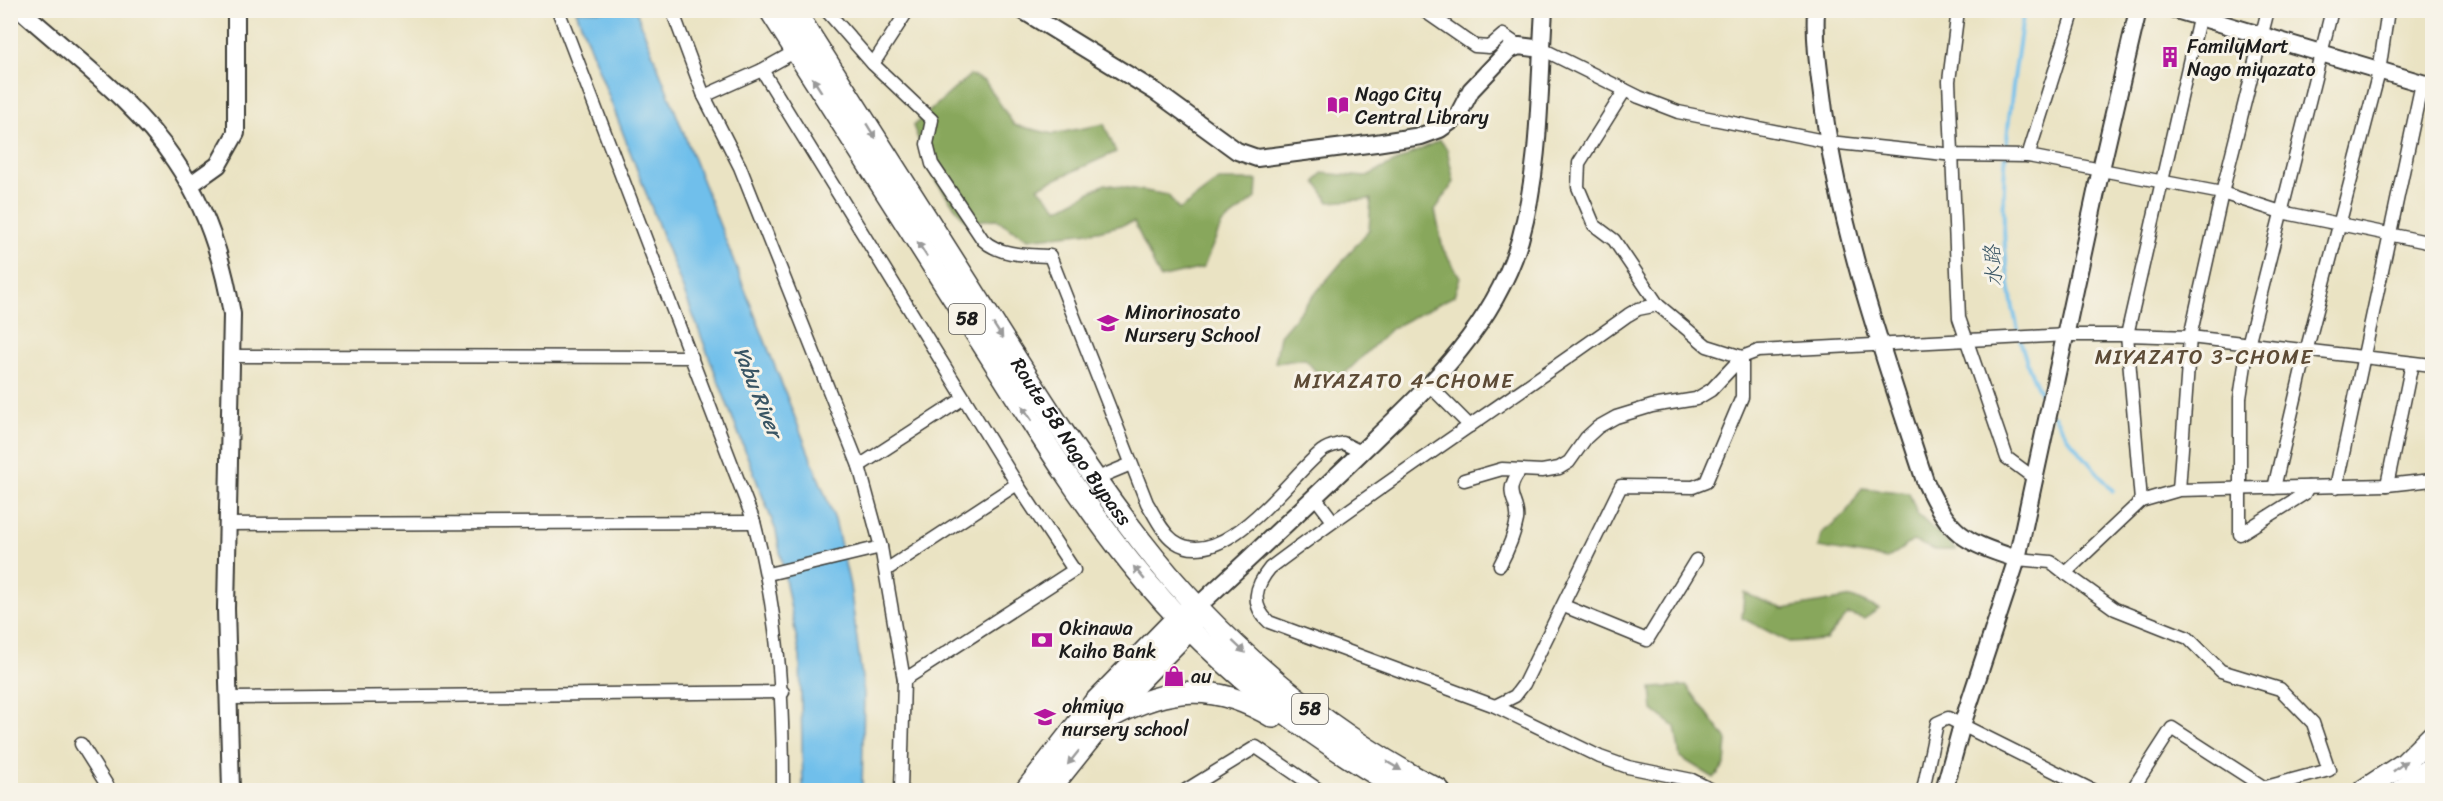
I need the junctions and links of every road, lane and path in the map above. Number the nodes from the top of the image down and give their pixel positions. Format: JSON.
{"nodes":[{"id":1,"x":21,"y":10,"type":"edge"},
{"id":2,"x":236,"y":10,"type":"edge"},
{"id":3,"x":558,"y":10,"type":"edge"},
{"id":4,"x":672,"y":10,"type":"edge"},
{"id":5,"x":770,"y":10,"type":"edge"},
{"id":6,"x":795,"y":10,"type":"edge"},
{"id":7,"x":826,"y":10,"type":"edge"},
{"id":8,"x":908,"y":10,"type":"edge"},
{"id":9,"x":1022,"y":10,"type":"edge"},
{"id":10,"x":1423,"y":10,"type":"edge"},
{"id":11,"x":1544,"y":10,"type":"edge"},
{"id":12,"x":1816,"y":10,"type":"edge"},
{"id":13,"x":1958,"y":10,"type":"edge"},
{"id":14,"x":2074,"y":10,"type":"edge"},
{"id":15,"x":2138,"y":10,"type":"edge"},
{"id":16,"x":2176,"y":10,"type":"edge"},
{"id":17,"x":2268,"y":10,"type":"edge"},
{"id":18,"x":2332,"y":10,"type":"edge"},
{"id":19,"x":2388,"y":10,"type":"edge"},
{"id":20,"x":2200,"y":15,"type":"edge"},
{"id":21,"x":2261,"y":35,"type":"junction"},
{"id":22,"x":1519,"y":46,"type":"junction"},
{"id":23,"x":1542,"y":49,"type":"junction"},
{"id":24,"x":796,"y":51,"type":"junction"},
{"id":25,"x":2320,"y":54,"type":"junction"},
{"id":26,"x":873,"y":63,"type":"junction"},
{"id":27,"x":762,"y":70,"type":"junction"},
{"id":28,"x":2379,"y":72,"type":"junction"},
{"id":29,"x":2427,"y":85,"type":"edge"},
{"id":30,"x":1625,"y":90,"type":"junction"},
{"id":31,"x":704,"y":96,"type":"junction"},
{"id":32,"x":1829,"y":142,"type":"junction"},
{"id":33,"x":1954,"y":155,"type":"junction"},
{"id":34,"x":2028,"y":156,"type":"junction"},
{"id":35,"x":2101,"y":169,"type":"junction"},
{"id":36,"x":2162,"y":180,"type":"junction"},
{"id":37,"x":190,"y":185,"type":"junction"},
{"id":38,"x":2222,"y":193,"type":"junction"},
{"id":39,"x":2281,"y":212,"type":"junction"},
{"id":40,"x":2340,"y":224,"type":"junction"},
{"id":41,"x":2390,"y":234,"type":"junction"},
{"id":42,"x":2433,"y":243,"type":"edge"},
{"id":43,"x":1658,"y":305,"type":"junction"},
{"id":44,"x":2067,"y":335,"type":"junction"},
{"id":45,"x":2127,"y":335,"type":"junction"},
{"id":46,"x":2190,"y":338,"type":"junction"},
{"id":47,"x":1967,"y":341,"type":"junction"},
{"id":48,"x":1880,"y":344,"type":"junction"},
{"id":49,"x":2248,"y":345,"type":"junction"},
{"id":50,"x":2306,"y":352,"type":"junction"},
{"id":51,"x":232,"y":356,"type":"junction"},
{"id":52,"x":692,"y":357,"type":"junction"},
{"id":53,"x":1742,"y":357,"type":"junction"},
{"id":54,"x":2363,"y":357,"type":"junction"},
{"id":55,"x":2412,"y":363,"type":"junction"},
{"id":56,"x":2433,"y":365,"type":"edge"},
{"id":57,"x":1430,"y":386,"type":"junction"},
{"id":58,"x":964,"y":398,"type":"junction"},
{"id":59,"x":1470,"y":426,"type":"junction"},
{"id":60,"x":1361,"y":452,"type":"junction"},
{"id":61,"x":1131,"y":464,"type":"junction"},
{"id":62,"x":859,"y":466,"type":"junction"},
{"id":63,"x":1520,"y":471,"type":"junction"},
{"id":64,"x":1095,"y":478,"type":"junction"},
{"id":65,"x":2034,"y":478,"type":"junction"},
{"id":66,"x":1464,"y":480,"type":"dead end"},
{"id":67,"x":2433,"y":480,"type":"edge"},
{"id":68,"x":1017,"y":484,"type":"junction"},
{"id":69,"x":2387,"y":486,"type":"junction"},
{"id":70,"x":2308,"y":487,"type":"junction"},
{"id":71,"x":2336,"y":487,"type":"junction"},
{"id":72,"x":2240,"y":488,"type":"junction"},
{"id":73,"x":2274,"y":488,"type":"junction"},
{"id":74,"x":2179,"y":490,"type":"junction"},
{"id":75,"x":1315,"y":497,"type":"junction"},
{"id":76,"x":2141,"y":501,"type":"junction"},
{"id":77,"x":1333,"y":521,"type":"junction"},
{"id":78,"x":754,"y":522,"type":"junction"},
{"id":79,"x":228,"y":524,"type":"junction"},
{"id":80,"x":881,"y":547,"type":"junction"},
{"id":81,"x":1696,"y":560,"type":"dead end"},
{"id":82,"x":2017,"y":560,"type":"junction"},
{"id":83,"x":1500,"y":565,"type":"dead end"},
{"id":84,"x":886,"y":570,"type":"junction"},
{"id":85,"x":772,"y":572,"type":"junction"},
{"id":86,"x":2065,"y":573,"type":"junction"},
{"id":87,"x":1564,"y":606,"type":"junction"},
{"id":88,"x":1197,"y":607,"type":"junction"},
{"id":89,"x":1184,"y":623,"type":"junction"},
{"id":90,"x":904,"y":680,"type":"junction"},
{"id":91,"x":783,"y":692,"type":"junction"},
{"id":92,"x":231,"y":698,"type":"junction"},
{"id":93,"x":1495,"y":706,"type":"junction"},
{"id":94,"x":1962,"y":725,"type":"junction"},
{"id":95,"x":1098,"y":726,"type":"junction"},
{"id":96,"x":1302,"y":726,"type":"junction"},
{"id":97,"x":2433,"y":736,"type":"edge"},
{"id":98,"x":81,"y":744,"type":"dead end"},
{"id":99,"x":2433,"y":767,"type":"edge"},
{"id":100,"x":2260,"y":789,"type":"edge"},
{"id":101,"x":110,"y":790,"type":"edge"},
{"id":102,"x":231,"y":790,"type":"edge"},
{"id":103,"x":783,"y":790,"type":"edge"},
{"id":104,"x":901,"y":790,"type":"edge"},
{"id":105,"x":1026,"y":790,"type":"edge"},
{"id":106,"x":1049,"y":790,"type":"edge"},
{"id":107,"x":1186,"y":790,"type":"edge"},
{"id":108,"x":1319,"y":790,"type":"edge"},
{"id":109,"x":1403,"y":790,"type":"edge"},
{"id":110,"x":1438,"y":790,"type":"edge"},
{"id":111,"x":1712,"y":790,"type":"edge"},
{"id":112,"x":1923,"y":790,"type":"edge"},
{"id":113,"x":1944,"y":790,"type":"edge"},
{"id":114,"x":2092,"y":790,"type":"edge"},
{"id":115,"x":2132,"y":790,"type":"edge"},
{"id":116,"x":2364,"y":790,"type":"edge"},
{"id":117,"x":2402,"y":790,"type":"edge"}],
"edges":[{"from":1,"to":37,"type":"street"},
{"from":2,"to":37,"type":"street"},
{"from":3,"to":52,"type":"street"},
{"from":4,"to":31,"type":"street"},
{"from":5,"to":24,"type":"highway","name":"Route 58 Nago Bypass","number":"58"},
{"from":6,"to":64,"type":"highway","name":"Route 58 Nago Bypass","number":"58","one_way":true},
{"from":7,"to":26,"type":"street"},
{"from":8,"to":26,"type":"street"},
{"from":9,"to":22,"type":"street"},
{"from":10,"to":22,"type":"street"},
{"from":11,"to":23,"type":"street"},
{"from":12,"to":32,"type":"street"},
{"from":13,"to":33,"type":"street"},
{"from":14,"to":34,"type":"street"},
{"from":15,"to":35,"type":"street"},
{"from":16,"to":20,"type":"street"},
{"from":17,"to":21,"type":"street"},
{"from":18,"to":25,"type":"street"},
{"from":19,"to":28,"type":"street"},
{"from":20,"to":21,"type":"street"},
{"from":20,"to":36,"type":"street"},
{"from":21,"to":25,"type":"street"},
{"from":21,"to":38,"type":"street"},
{"from":22,"to":23,"type":"street"},
{"from":23,"to":30,"type":"street"},
{"from":23,"to":57,"type":"street"},
{"from":24,"to":27,"type":"street"},
{"from":89,"to":24,"type":"highway","name":"Route 58 Nago Bypass","number":"58","one_way":true},
{"from":25,"to":28,"type":"street"},
{"from":25,"to":39,"type":"street"},
{"from":26,"to":61,"type":"street"},
{"from":27,"to":31,"type":"street"},
{"from":27,"to":58,"type":"street"},
{"from":28,"to":29,"type":"street"},
{"from":28,"to":40,"type":"street"},
{"from":29,"to":41,"type":"street"},
{"from":30,"to":32,"type":"street"},
{"from":30,"to":43,"type":"street"},
{"from":31,"to":62,"type":"street"},
{"from":32,"to":33,"type":"street"},
{"from":32,"to":48,"type":"street"},
{"from":33,"to":34,"type":"street"},
{"from":33,"to":47,"type":"street"},
{"from":34,"to":35,"type":"street"},
{"from":35,"to":36,"type":"street"},
{"from":35,"to":44,"type":"street"},
{"from":36,"to":38,"type":"street"},
{"from":36,"to":45,"type":"street"},
{"from":37,"to":51,"type":"street"},
{"from":38,"to":39,"type":"street"},
{"from":38,"to":46,"type":"street"},
{"from":39,"to":40,"type":"street"},
{"from":39,"to":49,"type":"street"},
{"from":40,"to":41,"type":"street"},
{"from":40,"to":50,"type":"street"},
{"from":41,"to":42,"type":"street"},
{"from":41,"to":54,"type":"street"},
{"from":43,"to":53,"type":"street"},
{"from":43,"to":59,"type":"street"},
{"from":44,"to":45,"type":"street"},
{"from":44,"to":47,"type":"street"},
{"from":44,"to":65,"type":"street"},
{"from":45,"to":46,"type":"street"},
{"from":45,"to":76,"type":"street"},
{"from":46,"to":49,"type":"street"},
{"from":46,"to":74,"type":"street"},
{"from":47,"to":48,"type":"street"},
{"from":47,"to":65,"type":"street"},
{"from":48,"to":53,"type":"street"},
{"from":48,"to":82,"type":"street"},
{"from":49,"to":50,"type":"street"},
{"from":49,"to":72,"type":"street"},
{"from":50,"to":54,"type":"street"},
{"from":50,"to":73,"type":"street"},
{"from":51,"to":52,"type":"street"},
{"from":51,"to":79,"type":"street"},
{"from":52,"to":78,"type":"street"},
{"from":53,"to":63,"type":"street"},
{"from":53,"to":87,"type":"street"},
{"from":54,"to":55,"type":"street"},
{"from":54,"to":71,"type":"street"},
{"from":55,"to":56,"type":"street"},
{"from":55,"to":69,"type":"street"},
{"from":57,"to":59,"type":"street"},
{"from":57,"to":60,"type":"street"},
{"from":58,"to":62,"type":"street"},
{"from":58,"to":68,"type":"street"},
{"from":59,"to":77,"type":"street"},
{"from":60,"to":61,"type":"street"},
{"from":60,"to":75,"type":"street"},
{"from":61,"to":64,"type":"street"},
{"from":62,"to":80,"type":"street"},
{"from":63,"to":66,"type":"street"},
{"from":63,"to":83,"type":"street"},
{"from":64,"to":88,"type":"highway","name":"Route 58 Nago Bypass","number":"58"},
{"from":65,"to":82,"type":"street"},
{"from":67,"to":69,"type":"street"},
{"from":68,"to":84,"type":"street"},
{"from":68,"to":90,"type":"street"},
{"from":69,"to":71,"type":"street"},
{"from":70,"to":71,"type":"street"},
{"from":70,"to":72,"type":"street"},
{"from":70,"to":73,"type":"street"},
{"from":72,"to":73,"type":"street"},
{"from":72,"to":74,"type":"street"},
{"from":74,"to":76,"type":"street"},
{"from":75,"to":77,"type":"street"},
{"from":75,"to":88,"type":"street"},
{"from":76,"to":86,"type":"street"},
{"from":77,"to":93,"type":"street"},
{"from":78,"to":79,"type":"street"},
{"from":78,"to":85,"type":"street"},
{"from":79,"to":92,"type":"street"},
{"from":80,"to":84,"type":"street"},
{"from":80,"to":85,"type":"street"},
{"from":81,"to":87,"type":"street"},
{"from":82,"to":86,"type":"street"},
{"from":82,"to":94,"type":"street"},
{"from":84,"to":90,"type":"street"},
{"from":85,"to":91,"type":"street"},
{"from":86,"to":100,"type":"street"},
{"from":87,"to":93,"type":"street"},
{"from":88,"to":89,"type":"highway"},
{"from":88,"to":110,"type":"highway","name":"Route 58 Nago Bypass","number":"58","one_way":true},
{"from":89,"to":95,"type":"highway"},
{"from":89,"to":96,"type":"highway","name":"Route 58 Nago Bypass","number":"58"},
{"from":89,"to":105,"type":"highway"},
{"from":90,"to":104,"type":"street"},
{"from":91,"to":92,"type":"street"},
{"from":91,"to":103,"type":"street"},
{"from":92,"to":102,"type":"street"},
{"from":93,"to":111,"type":"street"},
{"from":94,"to":112,"type":"street"},
{"from":94,"to":113,"type":"street"},
{"from":94,"to":114,"type":"street"},
{"from":95,"to":96,"type":"highway"},
{"from":95,"to":106,"type":"highway","one_way":true},
{"from":96,"to":109,"type":"highway","name":"Route 58 Nago Bypass","number":"58"},
{"from":116,"to":97,"type":"highway","one_way":true},
{"from":98,"to":101,"type":"street"},
{"from":99,"to":117,"type":"highway"},
{"from":100,"to":115,"type":"street"},
{"from":107,"to":108,"type":"street"}]}
